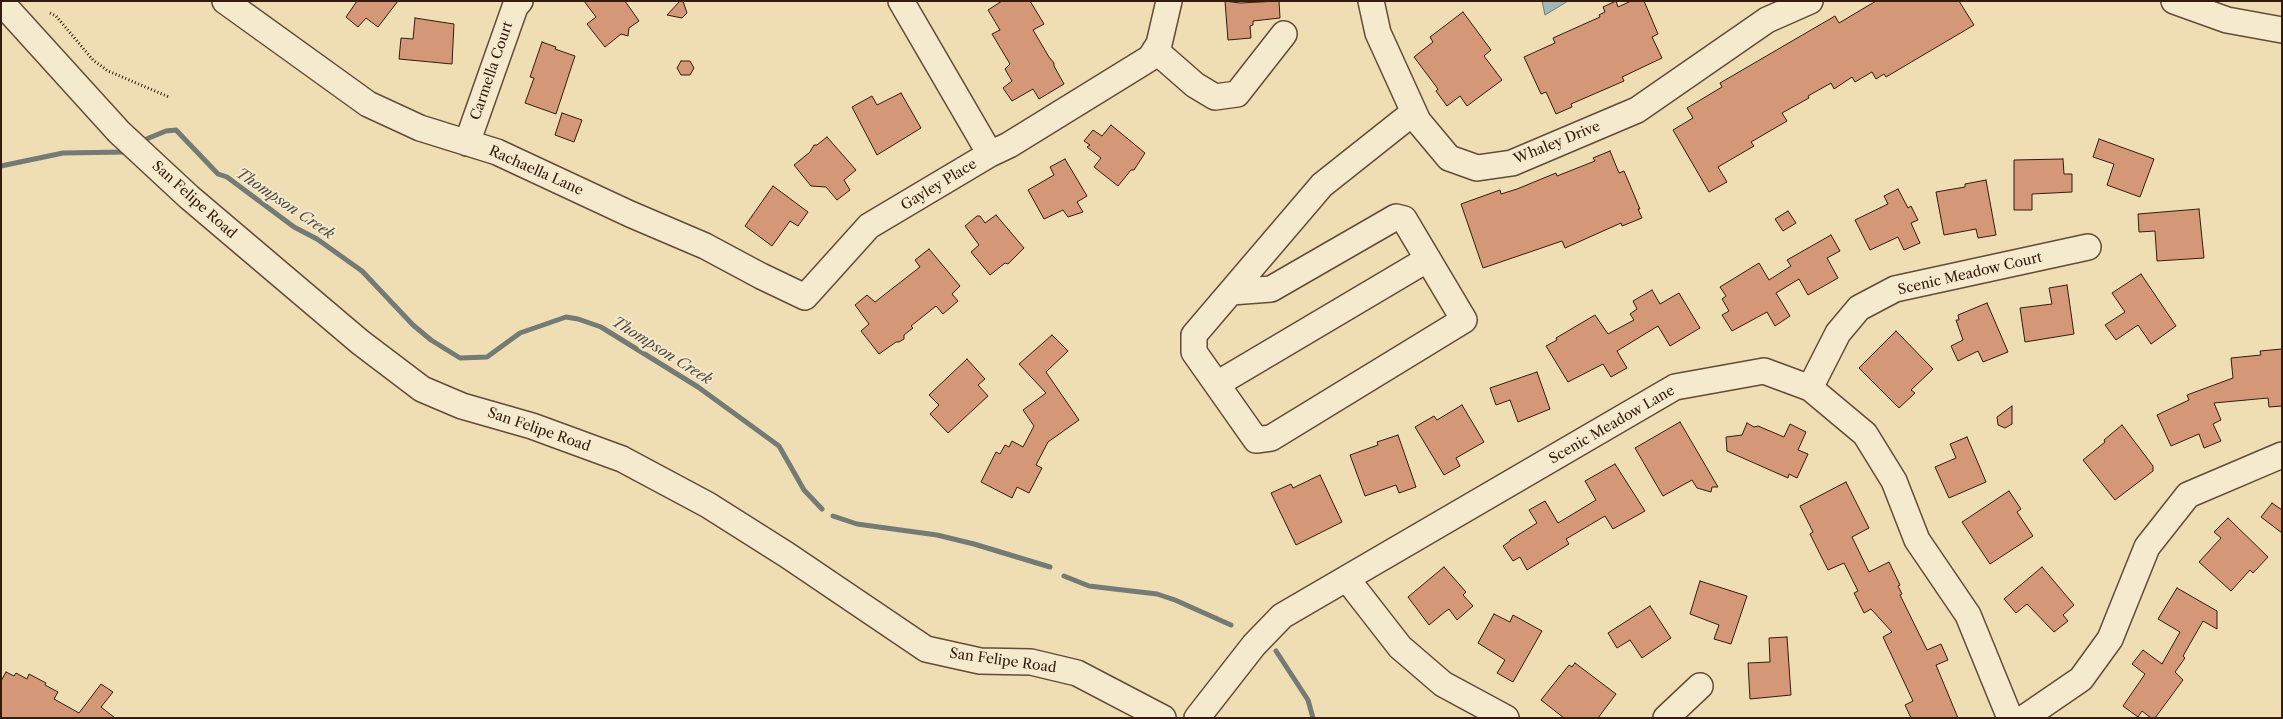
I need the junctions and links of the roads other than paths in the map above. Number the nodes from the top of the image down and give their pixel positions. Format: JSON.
{"nodes":[{"id":1,"x":225,"y":1,"type":"edge"},
{"id":2,"x":520,"y":1,"type":"edge"},
{"id":3,"x":901,"y":1,"type":"edge"},
{"id":4,"x":1169,"y":1,"type":"edge"},
{"id":5,"x":1372,"y":1,"type":"edge"},
{"id":6,"x":1810,"y":1,"type":"edge"},
{"id":7,"x":2174,"y":1,"type":"edge"},
{"id":8,"x":12,"y":5,"type":"edge"},
{"id":9,"x":2282,"y":30,"type":"edge"},
{"id":10,"x":1284,"y":34,"type":"dead end"},
{"id":11,"x":1155,"y":50,"type":"junction"},
{"id":12,"x":1414,"y":112,"type":"junction"},
{"id":13,"x":467,"y":143,"type":"junction"},
{"id":14,"x":990,"y":154,"type":"junction"},
{"id":15,"x":2088,"y":247,"type":"dead end"},
{"id":16,"x":1428,"y":259,"type":"junction"},
{"id":17,"x":1231,"y":292,"type":"junction"},
{"id":18,"x":805,"y":297,"type":"joint"},
{"id":19,"x":1216,"y":384,"type":"junction"},
{"id":20,"x":1810,"y":388,"type":"junction"},
{"id":21,"x":2282,"y":455,"type":"edge"},
{"id":22,"x":1347,"y":579,"type":"junction"},
{"id":23,"x":1700,"y":686,"type":"dead end"},
{"id":24,"x":1163,"y":718,"type":"edge"},
{"id":25,"x":1197,"y":718,"type":"edge"},
{"id":26,"x":1506,"y":718,"type":"edge"},
{"id":27,"x":1666,"y":718,"type":"edge"},
{"id":28,"x":2010,"y":718,"type":"edge"},
{"id":29,"x":2024,"y":718,"type":"edge"}],
"edges":[{"from":1,"to":13,"type":"street","name":"Rachaella Lane"},
{"from":2,"to":13,"type":"street","name":"Carmella Court"},
{"from":3,"to":14,"type":"street","name":"Gayley Place"},
{"from":4,"to":11,"type":"street"},
{"from":5,"to":12,"type":"street","name":"Whaley Drive"},
{"from":6,"to":12,"type":"street","name":"Whaley Drive"},
{"from":7,"to":9,"type":"street"},
{"from":8,"to":24,"type":"street","name":"San Felipe Road"},
{"from":10,"to":11,"type":"street"},
{"from":11,"to":14,"type":"street"},
{"from":12,"to":17,"type":"street"},
{"from":13,"to":18,"type":"street","name":"Rachaella Lane"},
{"from":14,"to":18,"type":"street","name":"Gayley Place"},
{"from":15,"to":20,"type":"street","name":"Scenic Meadow Court"},
{"from":16,"to":17,"type":"street"},
{"from":16,"to":19,"type":"street"},
{"from":16,"to":19,"type":"street"},
{"from":17,"to":19,"type":"street"},
{"from":20,"to":22,"type":"street","name":"Scenic Meadow Lane"},
{"from":20,"to":28,"type":"street","name":"Scenic Meadow Lane"},
{"from":21,"to":29,"type":"street"},
{"from":22,"to":25,"type":"street","name":"Scenic Meadow Lane"},
{"from":22,"to":26,"type":"street"},
{"from":23,"to":27,"type":"street"}]}
